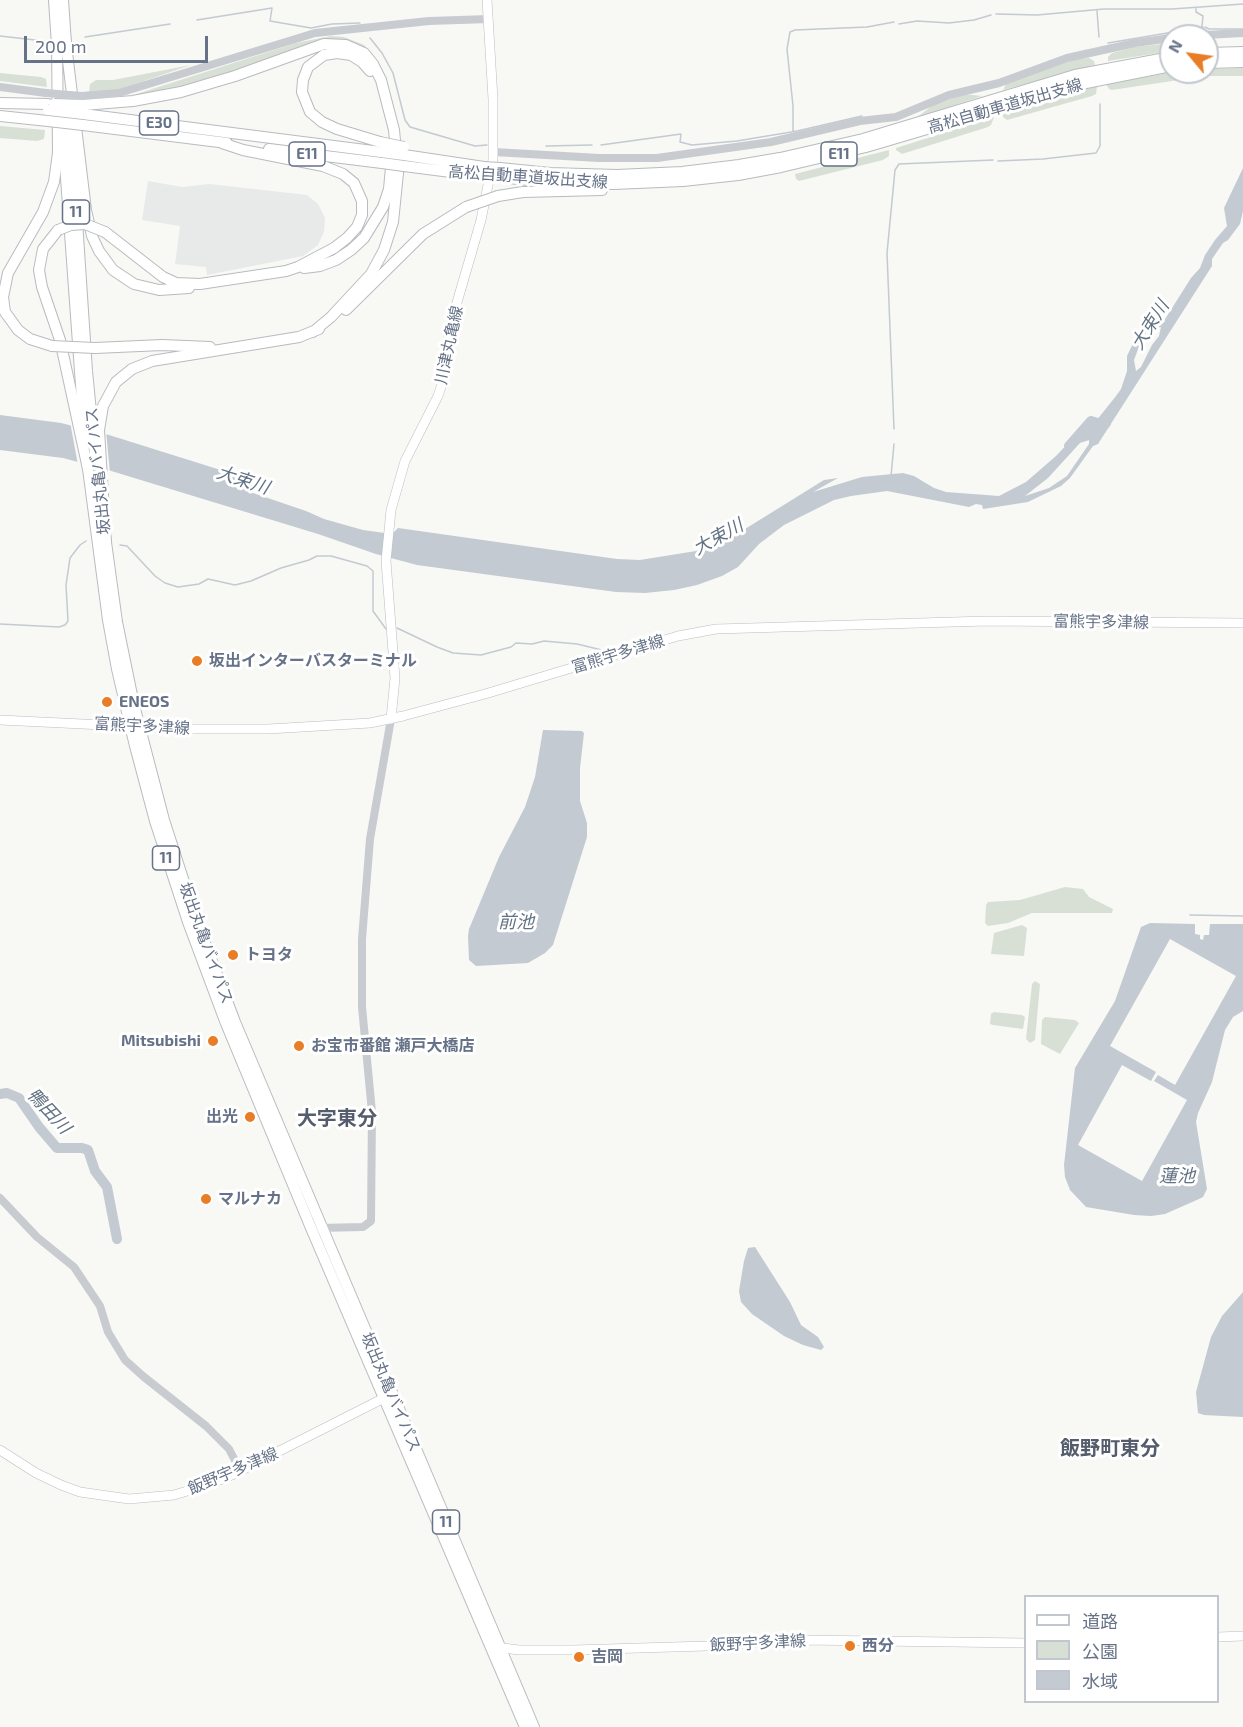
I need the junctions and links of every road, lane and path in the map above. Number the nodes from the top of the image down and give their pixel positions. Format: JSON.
{"nodes":[{"id":1,"x":53,"y":0,"type":"edge"},
{"id":2,"x":65,"y":0,"type":"edge"},
{"id":3,"x":487,"y":0,"type":"edge"},
{"id":4,"x":489,"y":19,"type":"junction"},
{"id":5,"x":1243,"y":33,"type":"edge"},
{"id":6,"x":1219,"y":34,"type":"edge"},
{"id":7,"x":61,"y":36,"type":"junction"},
{"id":8,"x":1159,"y":40,"type":"edge"},
{"id":9,"x":1243,"y":52,"type":"edge"},
{"id":10,"x":1219,"y":53,"type":"edge"},
{"id":11,"x":1159,"y":59,"type":"edge"},
{"id":12,"x":1243,"y":62,"type":"edge"},
{"id":13,"x":1219,"y":63,"type":"edge"},
{"id":14,"x":1159,"y":68,"type":"edge"},
{"id":15,"x":0,"y":87,"type":"edge"},
{"id":16,"x":0,"y":104,"type":"edge"},
{"id":17,"x":47,"y":107,"type":"junction"},
{"id":18,"x":83,"y":110,"type":"junction"},
{"id":19,"x":0,"y":116,"type":"edge"},
{"id":20,"x":230,"y":140,"type":"junction"},
{"id":21,"x":381,"y":152,"type":"junction"},
{"id":22,"x":494,"y":152,"type":"junction"},
{"id":23,"x":404,"y":156,"type":"junction"},
{"id":24,"x":483,"y":171,"type":"junction"},
{"id":25,"x":499,"y":173,"type":"junction"},
{"id":26,"x":683,"y":181,"type":"junction"},
{"id":27,"x":286,"y":271,"type":"junction"},
{"id":28,"x":227,"y":281,"type":"junction"},
{"id":29,"x":313,"y":332,"type":"junction"},
{"id":30,"x":240,"y":347,"type":"junction"},
{"id":31,"x":81,"y":393,"type":"junction"},
{"id":32,"x":88,"y":418,"type":"junction"},
{"id":33,"x":96,"y":471,"type":"junction"},
{"id":34,"x":1243,"y":623,"type":"edge"},
{"id":35,"x":391,"y":719,"type":"junction"},
{"id":36,"x":0,"y":720,"type":"edge"},
{"id":37,"x":135,"y":728,"type":"junction"},
{"id":38,"x":0,"y":1198,"type":"edge"},
{"id":39,"x":316,"y":1228,"type":"junction"},
{"id":40,"x":388,"y":1396,"type":"junction"},
{"id":41,"x":0,"y":1450,"type":"edge"},
{"id":42,"x":240,"y":1470,"type":"junction"},
{"id":43,"x":1243,"y":1636,"type":"edge"},
{"id":44,"x":1219,"y":1637,"type":"edge"},
{"id":45,"x":1024,"y":1643,"type":"edge"},
{"id":46,"x":496,"y":1647,"type":"junction"},
{"id":47,"x":525,"y":1727,"type":"edge"},
{"id":48,"x":534,"y":1727,"type":"edge"}],
"edges":[{"from":1,"to":7,"type":"highway","number":"11"},
{"from":2,"to":7,"type":"highway","number":"11"},
{"from":3,"to":4,"type":"main road","name":"川津丸亀線"},
{"from":4,"to":18,"type":"street"},
{"from":4,"to":22,"type":"main road","name":"川津丸亀線"},
{"from":5,"to":6,"type":"street"},
{"from":7,"to":28,"type":"highway"},
{"from":7,"to":30,"type":"highway","bridge":true},
{"from":7,"to":31,"type":"highway","name":"坂出丸亀バイパス","number":"11"},
{"from":8,"to":22,"type":"street"},
{"from":9,"to":10,"type":"highway"},
{"from":11,"to":25,"type":"highway","name":"高松自動車道坂出支線","number":"E11"},
{"from":12,"to":13,"type":"highway"},
{"from":14,"to":26,"type":"highway","name":"高松自動車道坂出支線","number":"E11"},
{"from":15,"to":17,"type":"street"},
{"from":16,"to":17,"type":"highway"},
{"from":17,"to":18,"type":"highway","number":"E30","bridge":true},
{"from":17,"to":18,"type":"highway","bridge":true},
{"from":17,"to":19,"type":"highway","number":"E30"},
{"from":18,"to":20,"type":"highway","number":"E30"},
{"from":18,"to":20,"type":"highway","number":"E30"},
{"from":18,"to":29,"type":"highway"},
{"from":20,"to":21,"type":"highway","name":"高松自動車道坂出支線","number":"E11"},
{"from":20,"to":27,"type":"highway"},
{"from":21,"to":23,"type":"highway","name":"高松自動車道坂出支線","number":"E11","bridge":true},
{"from":21,"to":27,"type":"highway"},
{"from":22,"to":35,"type":"main road","name":"川津丸亀線"},
{"from":23,"to":24,"type":"highway","name":"高松自動車道坂出支線","number":"E11"},
{"from":23,"to":24,"type":"highway","name":"高松自動車道坂出支線","number":"E11"},
{"from":24,"to":25,"type":"highway","name":"高松自動車道坂出支線","bridge":true},
{"from":25,"to":26,"type":"highway","name":"高松自動車道坂出支線","number":"E11"},
{"from":26,"to":29,"type":"highway","bridge":true},
{"from":27,"to":28,"type":"highway"},
{"from":28,"to":31,"type":"highway","bridge":true},
{"from":29,"to":30,"type":"highway"},
{"from":30,"to":32,"type":"highway"},
{"from":31,"to":32,"type":"highway"},
{"from":31,"to":32,"type":"highway","name":"坂出丸亀バイパス","number":"11"},
{"from":32,"to":33,"type":"highway"},
{"from":32,"to":33,"type":"highway"},
{"from":33,"to":37,"type":"highway","name":"坂出丸亀バイパス","number":"11"},
{"from":33,"to":37,"type":"highway","name":"坂出丸亀バイパス","number":"11"},
{"from":34,"to":35,"type":"main road","name":"富熊宇多津線"},
{"from":35,"to":37,"type":"main road","name":"富熊宇多津線"},
{"from":35,"to":39,"type":"street"},
{"from":36,"to":37,"type":"main road","name":"富熊宇多津線"},
{"from":37,"to":39,"type":"highway","name":"坂出丸亀バイパス","number":"11"},
{"from":38,"to":42,"type":"street"},
{"from":39,"to":40,"type":"highway","name":"坂出丸亀バイパス","number":"11"},
{"from":40,"to":42,"type":"main road","name":"飯野宇多津線"},
{"from":40,"to":46,"type":"highway","name":"坂出丸亀バイパス","number":"11"},
{"from":41,"to":42,"type":"main road","name":"飯野宇多津線"},
{"from":43,"to":44,"type":"main road"},
{"from":45,"to":46,"type":"main road","name":"飯野宇多津線"},
{"from":46,"to":47,"type":"highway","name":"坂出丸亀バイパス","number":"11"},
{"from":46,"to":48,"type":"highway","name":"坂出丸亀バイパス","number":"11"}]}
